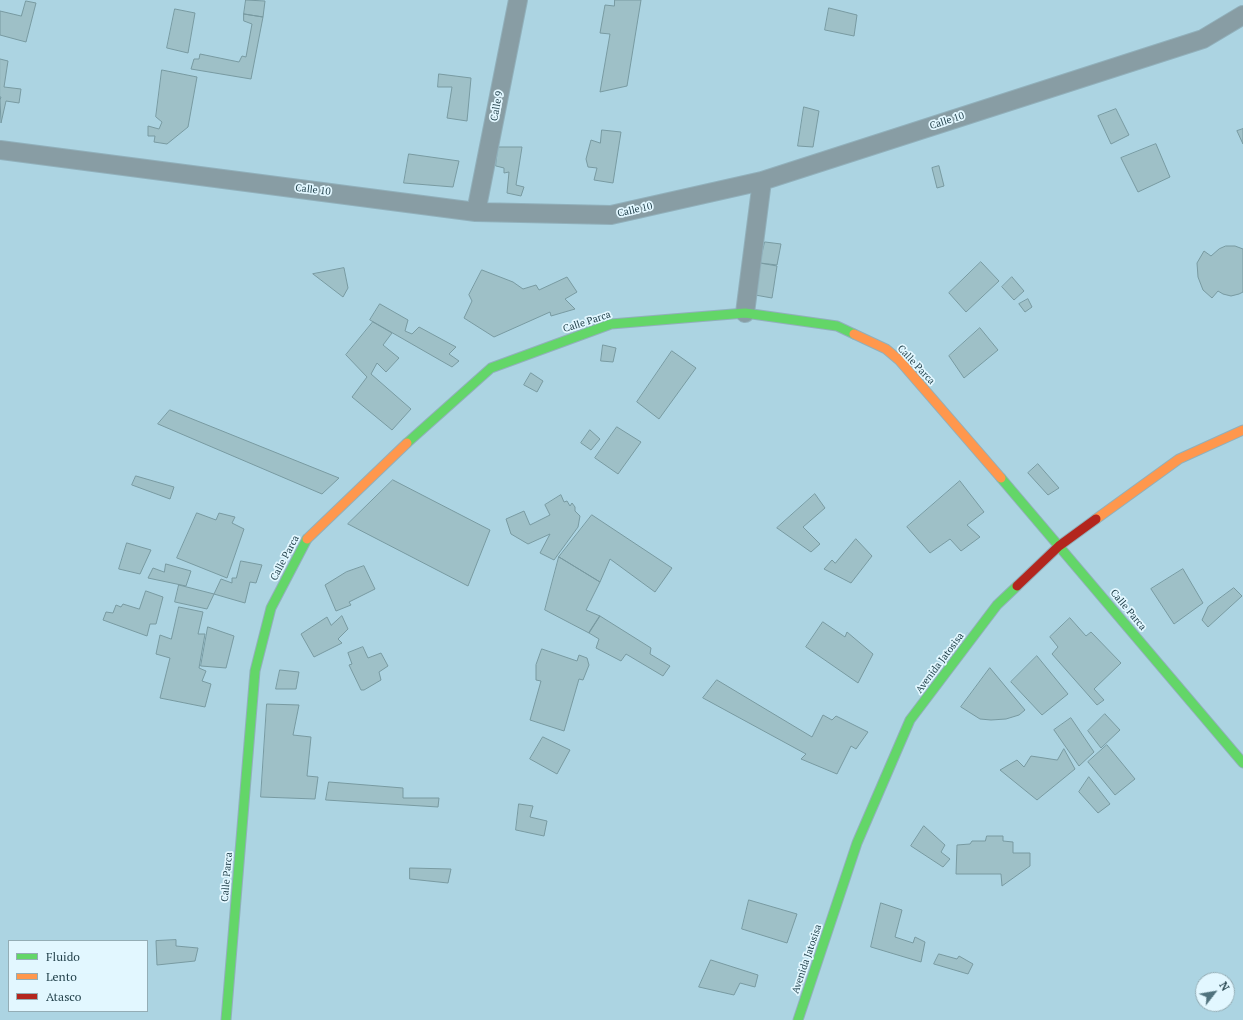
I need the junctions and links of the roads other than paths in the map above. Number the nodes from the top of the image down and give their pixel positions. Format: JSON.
{"nodes":[{"id":1,"x":518,"y":0,"type":"edge"},
{"id":2,"x":1243,"y":15,"type":"edge"},
{"id":3,"x":0,"y":150,"type":"edge"},
{"id":4,"x":762,"y":181,"type":"junction"},
{"id":5,"x":476,"y":212,"type":"junction"},
{"id":6,"x":745,"y":313,"type":"junction"},
{"id":7,"x":1243,"y":430,"type":"edge"},
{"id":8,"x":1059,"y":546,"type":"junction"},
{"id":9,"x":1243,"y":763,"type":"edge"},
{"id":10,"x":226,"y":1020,"type":"edge"},
{"id":11,"x":798,"y":1020,"type":"edge"}],
"edges":[{"from":1,"to":5,"type":"street","name":"Calle 9"},
{"from":2,"to":4,"type":"street","name":"Calle 10"},
{"from":3,"to":5,"type":"street","name":"Calle 10"},
{"from":4,"to":5,"type":"street","name":"Calle 10"},
{"from":4,"to":6,"type":"street"},
{"from":6,"to":8,"type":"street","name":"Calle Parca"},
{"from":6,"to":10,"type":"street","name":"Calle Parca"},
{"from":7,"to":8,"type":"street","name":"Avenida Jatosisa"},
{"from":8,"to":9,"type":"street","name":"Calle Parca"},
{"from":8,"to":11,"type":"street","name":"Avenida Jatosisa"}]}
